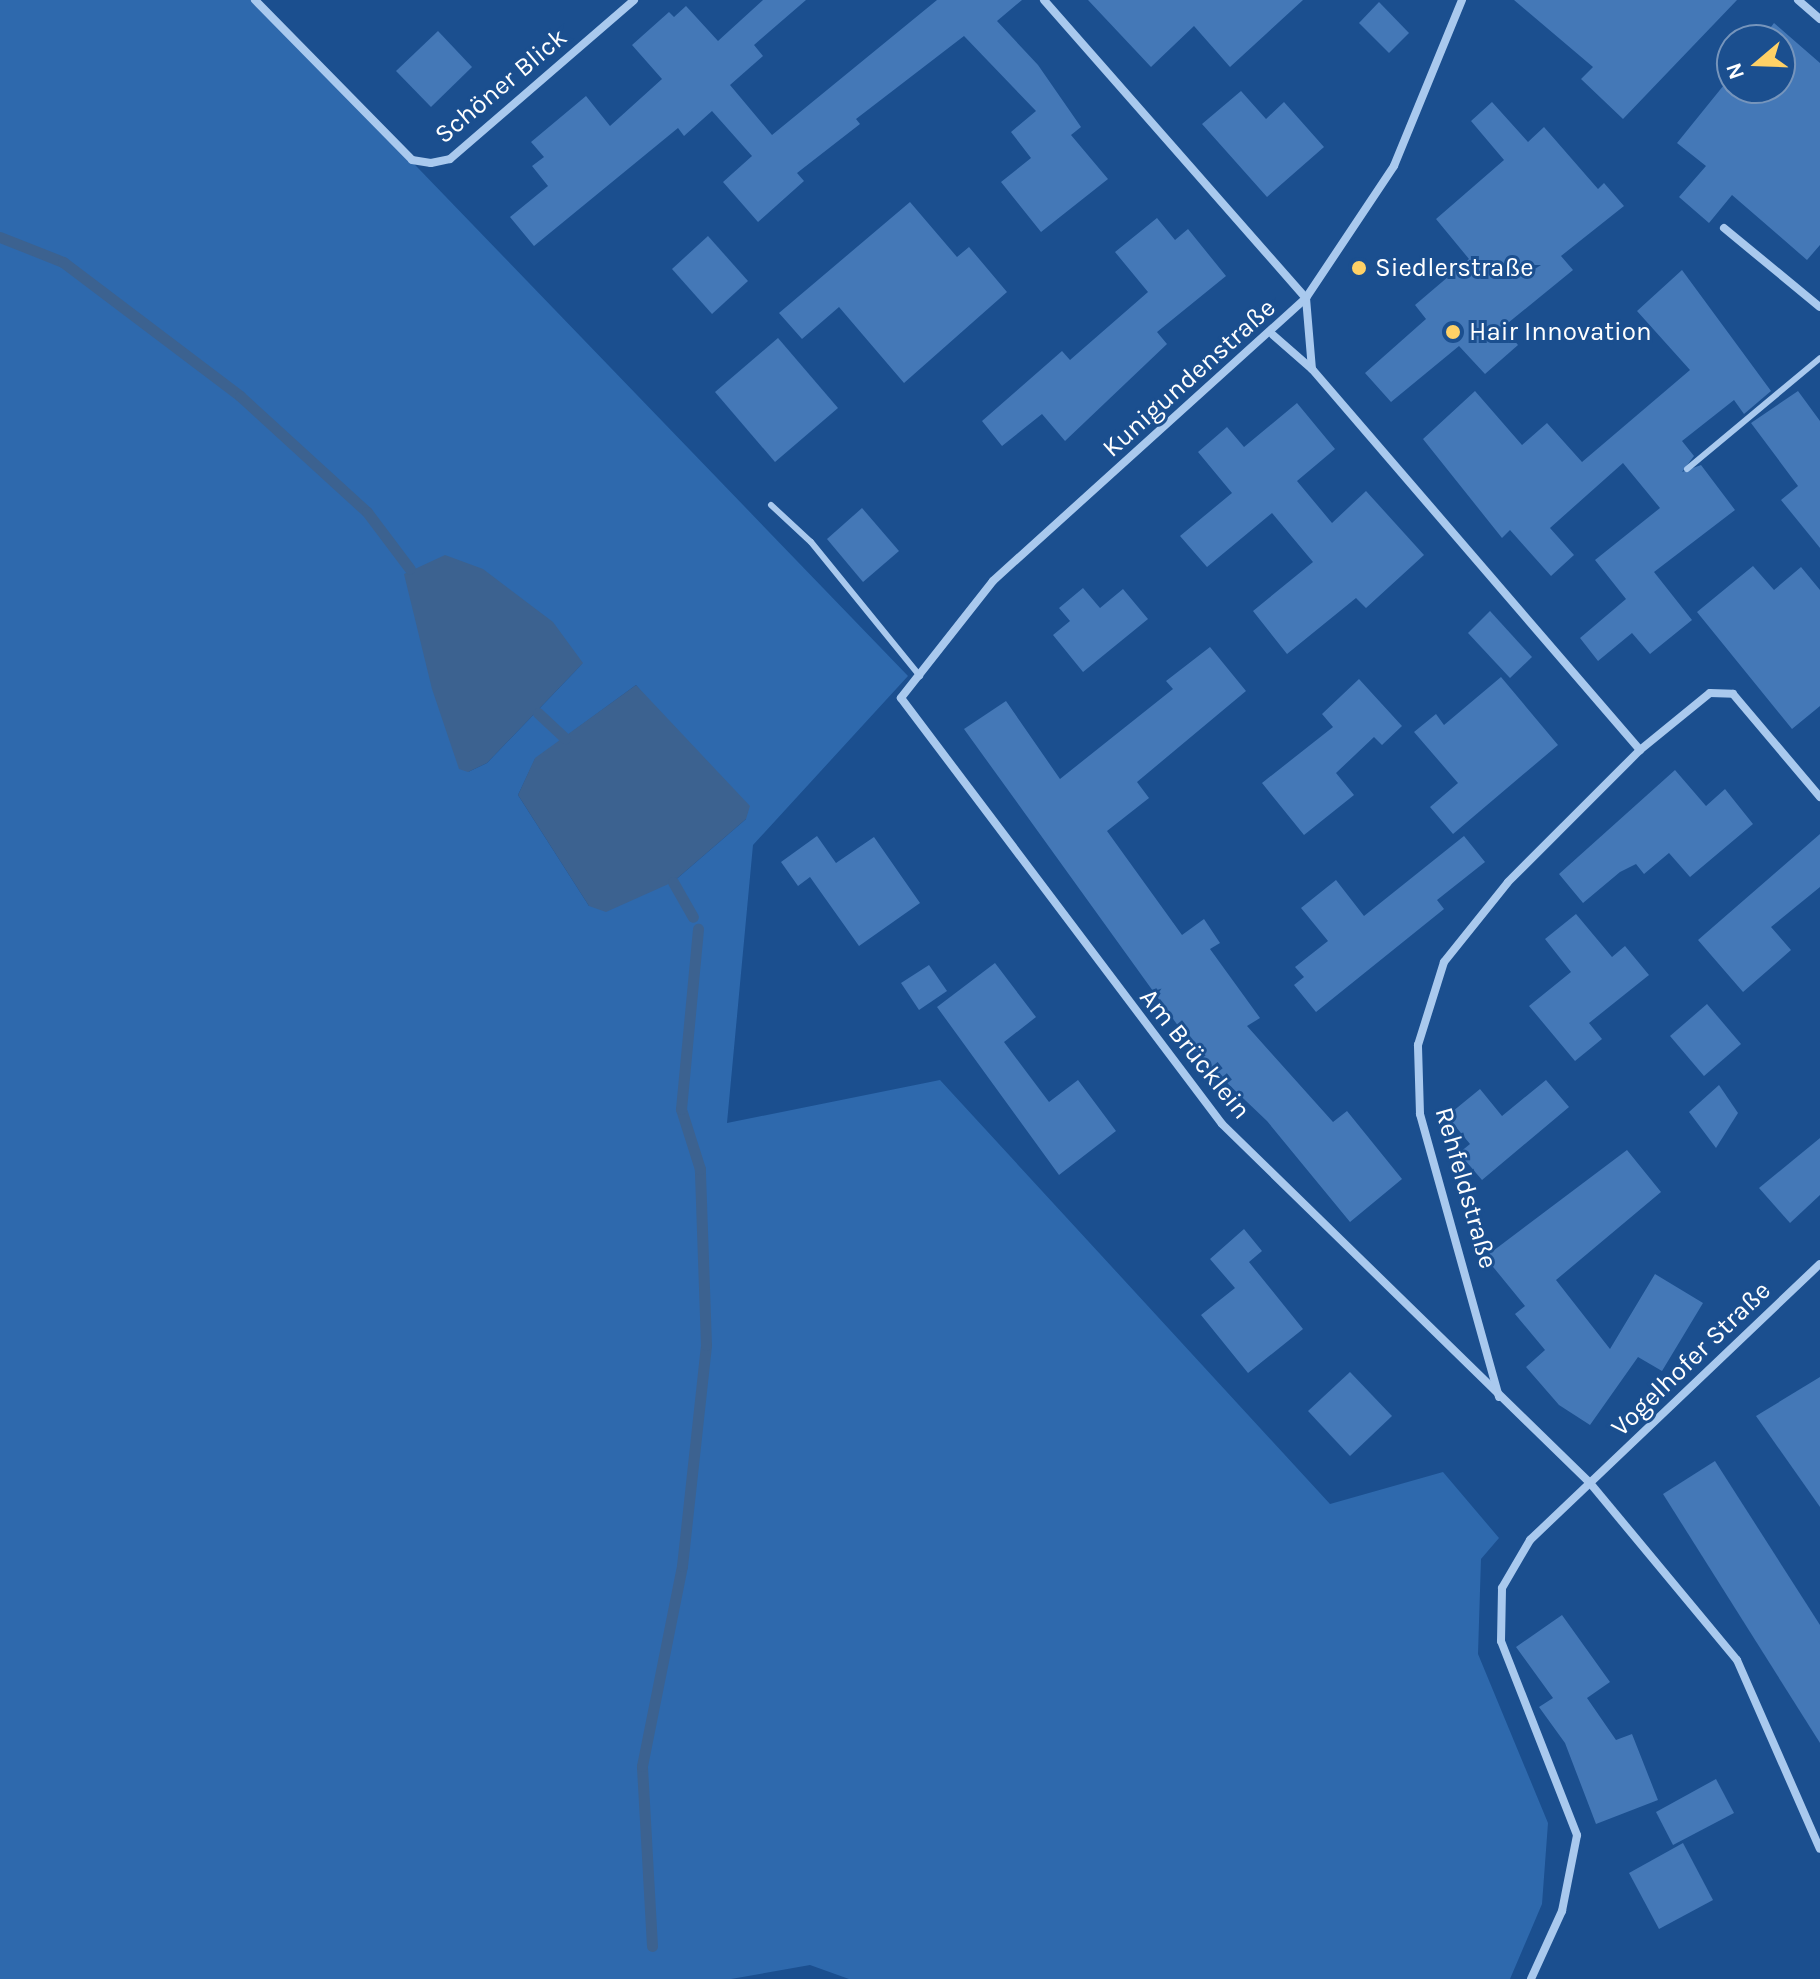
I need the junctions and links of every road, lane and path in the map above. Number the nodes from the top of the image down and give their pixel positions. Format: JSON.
{"nodes":[{"id":1,"x":255,"y":0,"type":"edge"},
{"id":2,"x":634,"y":0,"type":"edge"},
{"id":3,"x":1044,"y":0,"type":"edge"},
{"id":4,"x":1462,"y":0,"type":"edge"},
{"id":5,"x":1798,"y":0,"type":"edge"},
{"id":6,"x":1820,"y":19,"type":"edge"},
{"id":7,"x":1724,"y":228,"type":"dead end"},
{"id":8,"x":1306,"y":298,"type":"junction"},
{"id":9,"x":1820,"y":307,"type":"edge"},
{"id":10,"x":1273,"y":335,"type":"junction"},
{"id":11,"x":1820,"y":358,"type":"edge"},
{"id":12,"x":1312,"y":369,"type":"junction"},
{"id":13,"x":1687,"y":469,"type":"dead end"},
{"id":14,"x":771,"y":505,"type":"dead end"},
{"id":15,"x":920,"y":676,"type":"junction"},
{"id":16,"x":901,"y":698,"type":"joint"},
{"id":17,"x":1640,"y":750,"type":"junction"},
{"id":18,"x":1820,"y":797,"type":"edge"},
{"id":19,"x":1820,"y":1264,"type":"edge"},
{"id":20,"x":1500,"y":1398,"type":"junction"},
{"id":21,"x":1590,"y":1483,"type":"junction"},
{"id":22,"x":1820,"y":1849,"type":"edge"},
{"id":23,"x":1531,"y":1979,"type":"edge"}],
"edges":[{"from":1,"to":2,"type":"street","name":"Schöner Blick"},
{"from":3,"to":8,"type":"street"},
{"from":4,"to":8,"type":"street","name":"Kunigundenstraße"},
{"from":5,"to":6,"type":"street"},
{"from":7,"to":9,"type":"street"},
{"from":8,"to":10,"type":"street","name":"Kunigundenstraße"},
{"from":8,"to":12,"type":"street"},
{"from":10,"to":12,"type":"street"},
{"from":10,"to":15,"type":"street","name":"Kunigundenstraße"},
{"from":11,"to":13,"type":"lane"},
{"from":12,"to":17,"type":"street"},
{"from":14,"to":15,"type":"lane"},
{"from":15,"to":16,"type":"street","name":"Kunigundenstraße"},
{"from":16,"to":20,"type":"street","name":"Am Brücklein"},
{"from":17,"to":18,"type":"street","name":"Rehfeldstraße"},
{"from":17,"to":20,"type":"street","name":"Rehfeldstraße"},
{"from":19,"to":21,"type":"street","name":"Vogelhofer Straße"},
{"from":20,"to":21,"type":"street"},
{"from":21,"to":22,"type":"street"},
{"from":21,"to":23,"type":"street"}]}
